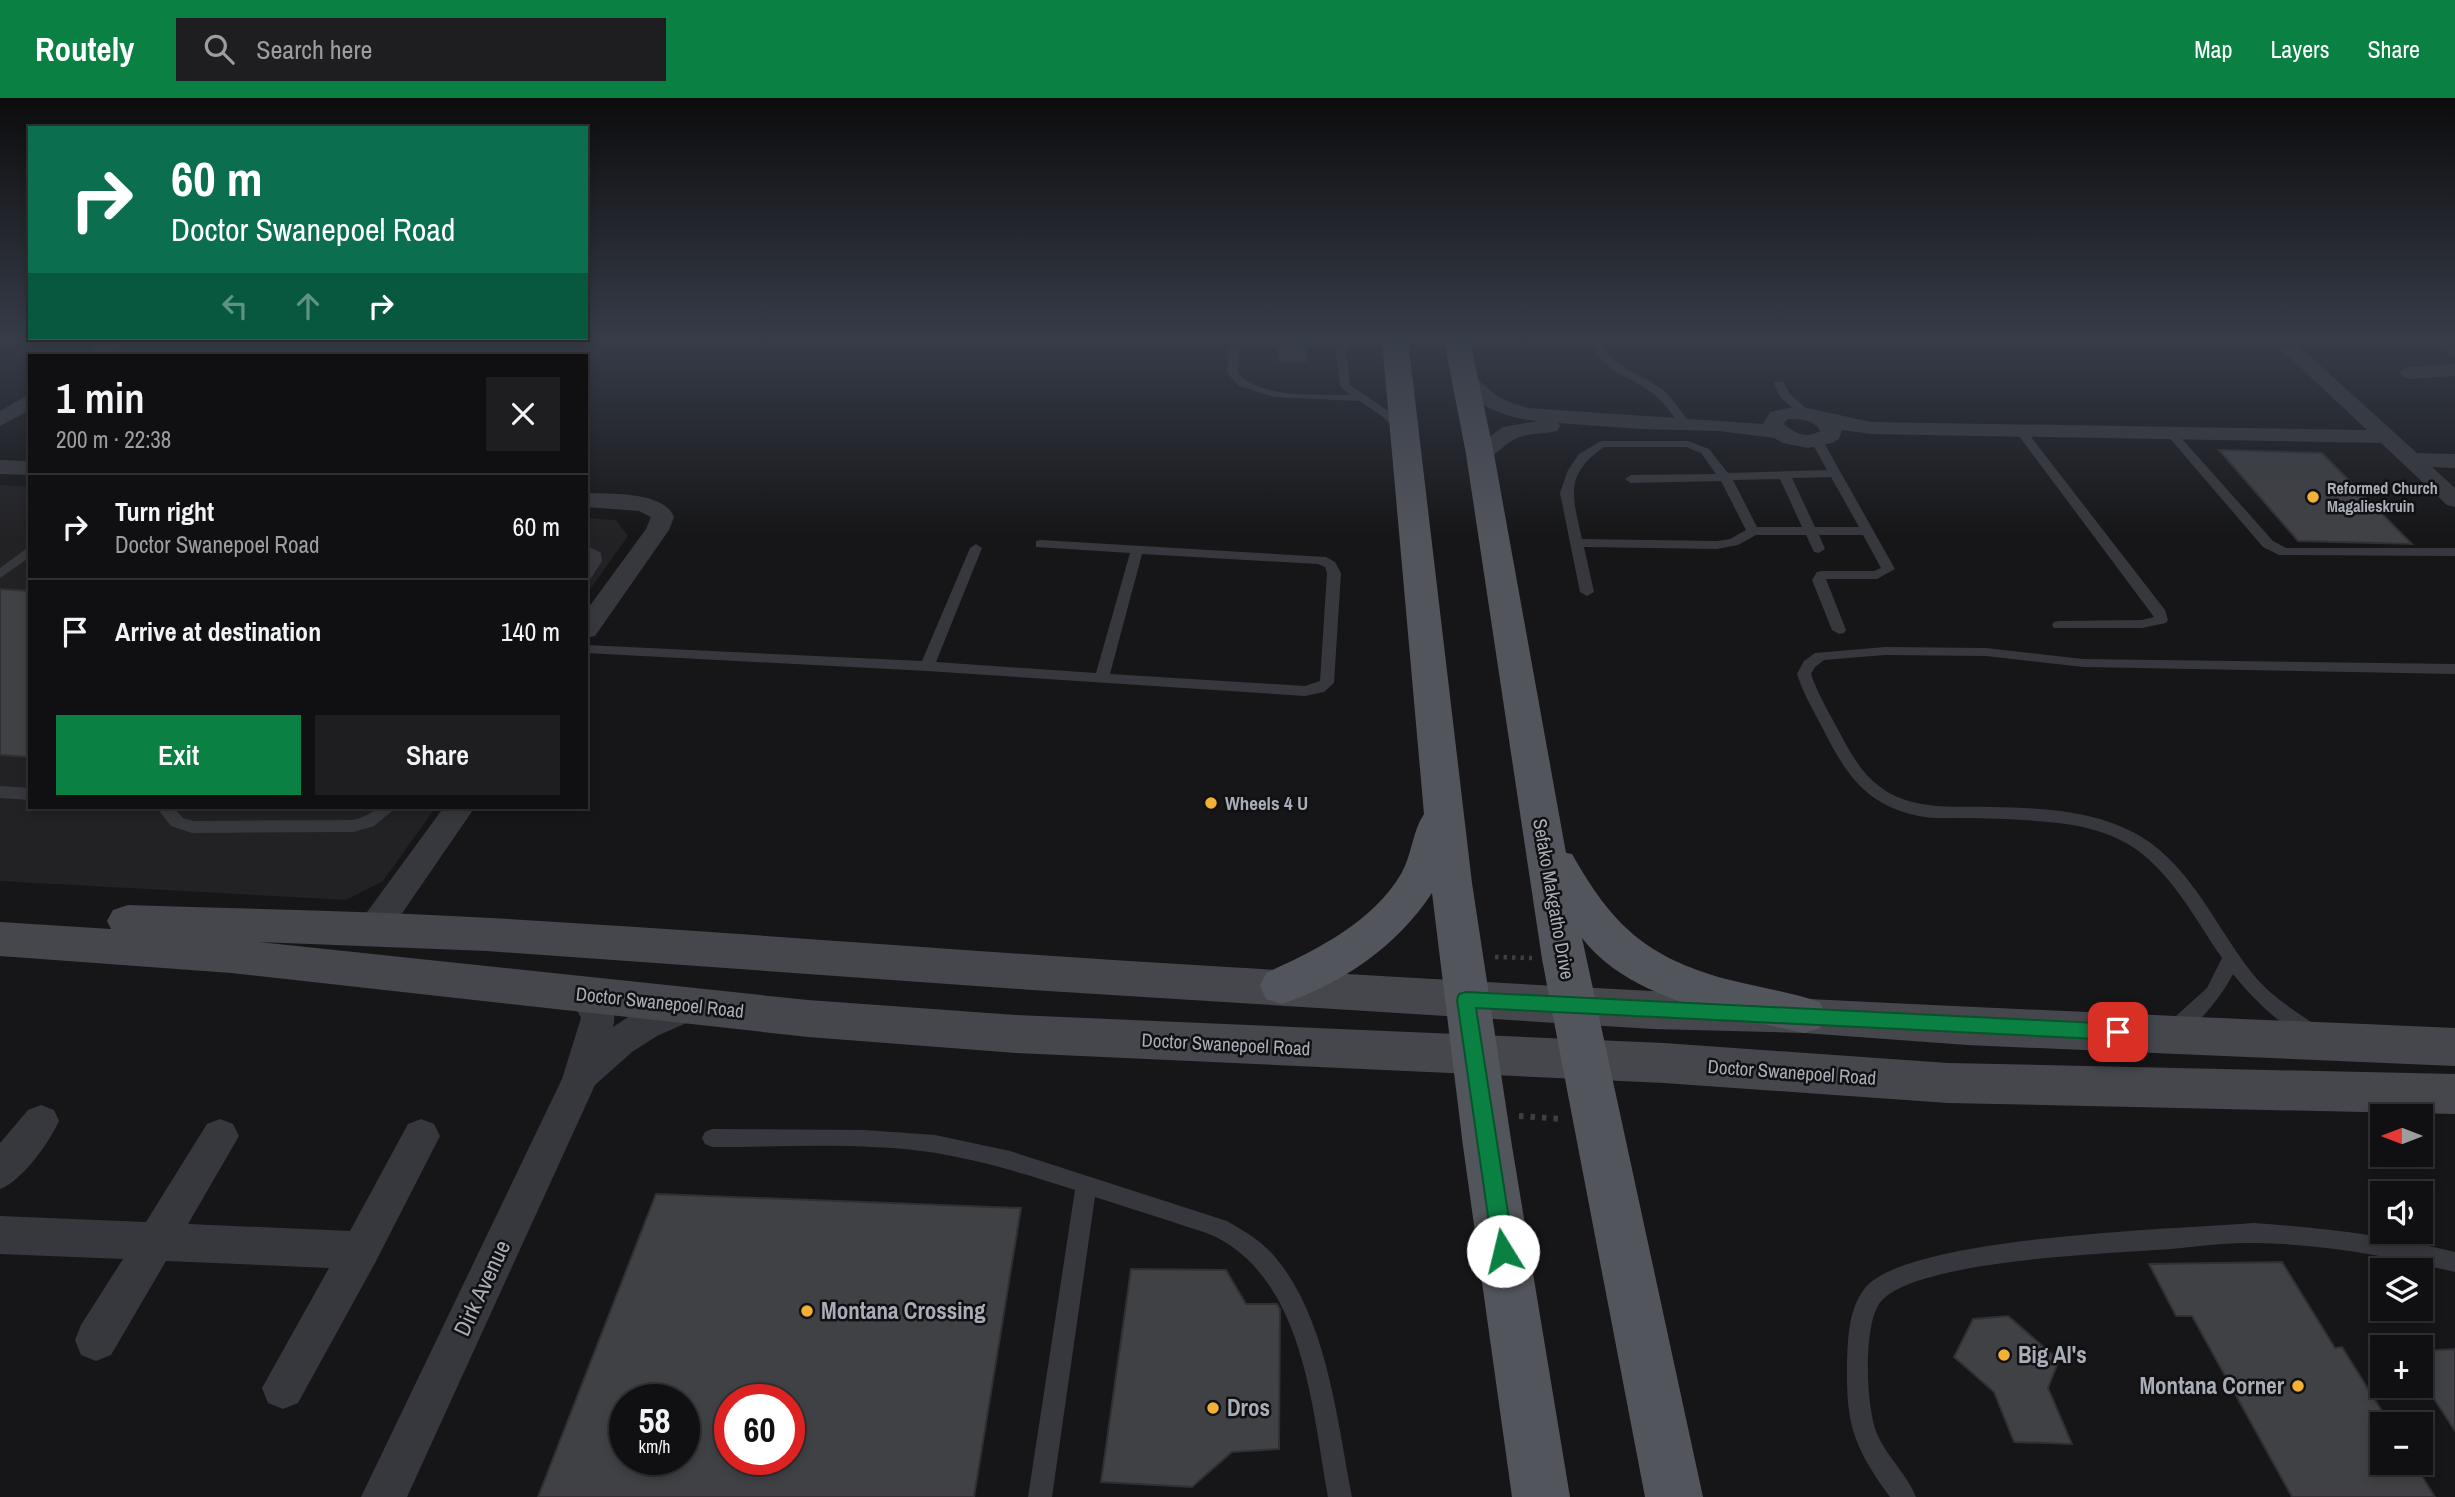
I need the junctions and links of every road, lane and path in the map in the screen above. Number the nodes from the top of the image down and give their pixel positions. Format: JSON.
{"nodes":[{"id":1,"x":22,"y":405,"type":"edge"},
{"id":2,"x":1373,"y":405,"type":"edge"},
{"id":3,"x":1404,"y":405,"type":"edge"},
{"id":4,"x":1470,"y":405,"type":"edge"},
{"id":5,"x":1500,"y":405,"type":"edge"},
{"id":6,"x":1668,"y":405,"type":"edge"},
{"id":7,"x":1791,"y":405,"type":"edge"},
{"id":8,"x":2352,"y":405,"type":"edge"},
{"id":9,"x":0,"y":419,"type":"edge"},
{"id":10,"x":1800,"y":421,"type":"junction"},
{"id":11,"x":1640,"y":423,"type":"junction"},
{"id":12,"x":1685,"y":424,"type":"junction"},
{"id":13,"x":2020,"y":430,"type":"junction"},
{"id":14,"x":2171,"y":432,"type":"junction"},
{"id":15,"x":2387,"y":437,"type":"junction"},
{"id":16,"x":1408,"y":438,"type":"junction"},
{"id":17,"x":1480,"y":454,"type":"junction"},
{"id":18,"x":2412,"y":460,"type":"junction"},
{"id":19,"x":2455,"y":461,"type":"edge"},
{"id":20,"x":0,"y":467,"type":"edge"},
{"id":21,"x":28,"y":468,"type":"edge"},
{"id":22,"x":1835,"y":473,"type":"junction"},
{"id":23,"x":1784,"y":475,"type":"junction"},
{"id":24,"x":1726,"y":477,"type":"junction"},
{"id":25,"x":1630,"y":479,"type":"dead end"},
{"id":26,"x":588,"y":500,"type":"edge"},
{"id":27,"x":2455,"y":500,"type":"edge"},
{"id":28,"x":1810,"y":530,"type":"junction"},
{"id":29,"x":1753,"y":531,"type":"junction"},
{"id":30,"x":1867,"y":531,"type":"junction"},
{"id":31,"x":1577,"y":542,"type":"junction"},
{"id":32,"x":1041,"y":544,"type":"dead end"},
{"id":33,"x":976,"y":548,"type":"dead end"},
{"id":34,"x":1819,"y":549,"type":"dead end"},
{"id":35,"x":588,"y":550,"type":"edge"},
{"id":36,"x":1137,"y":550,"type":"junction"},
{"id":37,"x":28,"y":552,"type":"edge"},
{"id":38,"x":2455,"y":552,"type":"edge"},
{"id":39,"x":2,"y":571,"type":"edge"},
{"id":40,"x":588,"y":572,"type":"edge"},
{"id":41,"x":1587,"y":592,"type":"dead end"},
{"id":42,"x":2059,"y":625,"type":"dead end"},
{"id":43,"x":588,"y":627,"type":"edge"},
{"id":44,"x":1839,"y":631,"type":"dead end"},
{"id":45,"x":588,"y":649,"type":"edge"},
{"id":46,"x":928,"y":666,"type":"junction"},
{"id":47,"x":2455,"y":669,"type":"edge"},
{"id":48,"x":1102,"y":678,"type":"junction"},
{"id":49,"x":1440,"y":791,"type":"junction"},
{"id":50,"x":0,"y":792,"type":"edge"},
{"id":51,"x":28,"y":794,"type":"edge"},
{"id":52,"x":1537,"y":804,"type":"junction"},
{"id":53,"x":166,"y":809,"type":"edge"},
{"id":54,"x":386,"y":809,"type":"edge"},
{"id":55,"x":459,"y":809,"type":"edge"},
{"id":56,"x":0,"y":915,"type":"edge"},
{"id":57,"x":371,"y":932,"type":"junction"},
{"id":58,"x":0,"y":939,"type":"edge"},
{"id":59,"x":1563,"y":959,"type":"junction"},
{"id":60,"x":2231,"y":959,"type":"junction"},
{"id":61,"x":1463,"y":978,"type":"junction"},
{"id":62,"x":1282,"y":986,"type":"junction"},
{"id":63,"x":585,"y":993,"type":"junction"},
{"id":64,"x":692,"y":1006,"type":"junction"},
{"id":65,"x":1573,"y":1006,"type":"junction"},
{"id":66,"x":1804,"y":1015,"type":"junction"},
{"id":67,"x":850,"y":1022,"type":"junction"},
{"id":68,"x":1967,"y":1026,"type":"junction"},
{"id":69,"x":2168,"y":1034,"type":"junction"},
{"id":70,"x":2324,"y":1040,"type":"junction"},
{"id":71,"x":2455,"y":1048,"type":"edge"},
{"id":72,"x":1474,"y":1056,"type":"junction"},
{"id":73,"x":1583,"y":1060,"type":"junction"},
{"id":74,"x":580,"y":1079,"type":"junction"},
{"id":75,"x":2455,"y":1088,"type":"edge"},
{"id":76,"x":2396,"y":1091,"type":"junction"},
{"id":77,"x":2455,"y":1094,"type":"edge"},
{"id":78,"x":1482,"y":1114,"type":"junction"},
{"id":79,"x":2455,"y":1117,"type":"edge"},
{"id":80,"x":41,"y":1121,"type":"dead end"},
{"id":81,"x":1595,"y":1121,"type":"junction"},
{"id":82,"x":220,"y":1136,"type":"dead end"},
{"id":83,"x":421,"y":1136,"type":"dead end"},
{"id":84,"x":712,"y":1138,"type":"dead end"},
{"id":85,"x":0,"y":1172,"type":"edge"},
{"id":86,"x":1086,"y":1185,"type":"junction"},
{"id":87,"x":0,"y":1236,"type":"edge"},
{"id":88,"x":156,"y":1243,"type":"junction"},
{"id":89,"x":361,"y":1250,"type":"junction"},
{"id":90,"x":2455,"y":1262,"type":"edge"},
{"id":91,"x":96,"y":1340,"type":"dead end"},
{"id":92,"x":283,"y":1388,"type":"dead end"},
{"id":93,"x":384,"y":1497,"type":"edge"},
{"id":94,"x":1040,"y":1497,"type":"edge"},
{"id":95,"x":1340,"y":1497,"type":"edge"},
{"id":96,"x":1541,"y":1497,"type":"edge"},
{"id":97,"x":1674,"y":1497,"type":"edge"},
{"id":98,"x":1905,"y":1497,"type":"edge"}],
"edges":[{"from":1,"to":9,"type":"street"},
{"from":2,"to":16,"type":"lane"},
{"from":3,"to":16,"type":"main road"},
{"from":4,"to":17,"type":"main road","name":"Sefako Makgatho Drive"},
{"from":5,"to":11,"type":"street"},
{"from":6,"to":12,"type":"lane"},
{"from":7,"to":10,"type":"lane"},
{"from":8,"to":15,"type":"street"},
{"from":10,"to":12,"type":"street"},
{"from":10,"to":13,"type":"street"},
{"from":10,"to":22,"type":"lane"},
{"from":11,"to":12,"type":"street"},
{"from":11,"to":17,"type":"street"},
{"from":13,"to":14,"type":"street"},
{"from":13,"to":42,"type":"lane"},
{"from":14,"to":15,"type":"street"},
{"from":14,"to":38,"type":"lane"},
{"from":15,"to":18,"type":"street"},
{"from":16,"to":49,"type":"main road"},
{"from":17,"to":52,"type":"main road","name":"Sefako Makgatho Drive"},
{"from":18,"to":19,"type":"street"},
{"from":18,"to":27,"type":"street"},
{"from":20,"to":21,"type":"street"},
{"from":22,"to":23,"type":"lane"},
{"from":22,"to":30,"type":"lane"},
{"from":23,"to":24,"type":"lane"},
{"from":23,"to":28,"type":"lane"},
{"from":24,"to":25,"type":"lane"},
{"from":24,"to":29,"type":"lane"},
{"from":24,"to":31,"type":"lane"},
{"from":26,"to":43,"type":"street"},
{"from":28,"to":29,"type":"lane"},
{"from":28,"to":30,"type":"lane"},
{"from":28,"to":34,"type":"lane"},
{"from":29,"to":31,"type":"lane"},
{"from":30,"to":44,"type":"lane"},
{"from":31,"to":41,"type":"lane"},
{"from":32,"to":36,"type":"lane"},
{"from":33,"to":46,"type":"lane"},
{"from":35,"to":40,"type":"lane"},
{"from":36,"to":48,"type":"lane"},
{"from":36,"to":48,"type":"lane"},
{"from":37,"to":39,"type":"lane"},
{"from":45,"to":46,"type":"lane"},
{"from":46,"to":48,"type":"lane"},
{"from":47,"to":60,"type":"lane"},
{"from":49,"to":61,"type":"main road"},
{"from":49,"to":62,"type":"main road"},
{"from":50,"to":51,"type":"lane"},
{"from":52,"to":59,"type":"main road","name":"Sefako Makgatho Drive"},
{"from":52,"to":66,"type":"main road"},
{"from":53,"to":54,"type":"lane"},
{"from":55,"to":57,"type":"street"},
{"from":56,"to":57,"type":"main road"},
{"from":57,"to":62,"type":"main road"},
{"from":57,"to":67,"type":"main road"},
{"from":58,"to":63,"type":"main road","name":"Doctor Swanepoel Road"},
{"from":59,"to":61,"type":"path"},
{"from":59,"to":65,"type":"main road","name":"Sefako Makgatho Drive"},
{"from":60,"to":69,"type":"lane"},
{"from":60,"to":70,"type":"lane"},
{"from":61,"to":62,"type":"main road"},
{"from":61,"to":65,"type":"main road"},
{"from":61,"to":72,"type":"main road"},
{"from":63,"to":64,"type":"main road","name":"Doctor Swanepoel Road"},
{"from":63,"to":74,"type":"street","name":"Dirk Avenue"},
{"from":64,"to":67,"type":"main road","name":"Doctor Swanepoel Road"},
{"from":64,"to":74,"type":"street","name":"Dirk Avenue"},
{"from":65,"to":66,"type":"main road"},
{"from":65,"to":73,"type":"main road","name":"Sefako Makgatho Drive"},
{"from":66,"to":68,"type":"main road"},
{"from":67,"to":72,"type":"main road","name":"Doctor Swanepoel Road"},
{"from":68,"to":69,"type":"main road"},
{"from":68,"to":75,"type":"main road"},
{"from":69,"to":70,"type":"main road"},
{"from":70,"to":71,"type":"main road"},
{"from":72,"to":73,"type":"main road","name":"Doctor Swanepoel Road"},
{"from":72,"to":78,"type":"main road"},
{"from":73,"to":76,"type":"main road","name":"Doctor Swanepoel Road"},
{"from":73,"to":81,"type":"main road","name":"Sefako Makgatho Drive"},
{"from":74,"to":93,"type":"street","name":"Dirk Avenue"},
{"from":76,"to":77,"type":"main road","name":"Doctor Swanepoel Road"},
{"from":76,"to":79,"type":"main road"},
{"from":78,"to":81,"type":"path"},
{"from":78,"to":96,"type":"main road"},
{"from":80,"to":85,"type":"street"},
{"from":81,"to":97,"type":"main road","name":"Sefako Makgatho Drive"},
{"from":82,"to":88,"type":"street"},
{"from":83,"to":89,"type":"street"},
{"from":84,"to":86,"type":"lane"},
{"from":86,"to":94,"type":"lane"},
{"from":86,"to":95,"type":"lane"},
{"from":87,"to":88,"type":"street"},
{"from":88,"to":89,"type":"street"},
{"from":88,"to":91,"type":"street"},
{"from":89,"to":92,"type":"street"},
{"from":90,"to":98,"type":"lane"}]}
